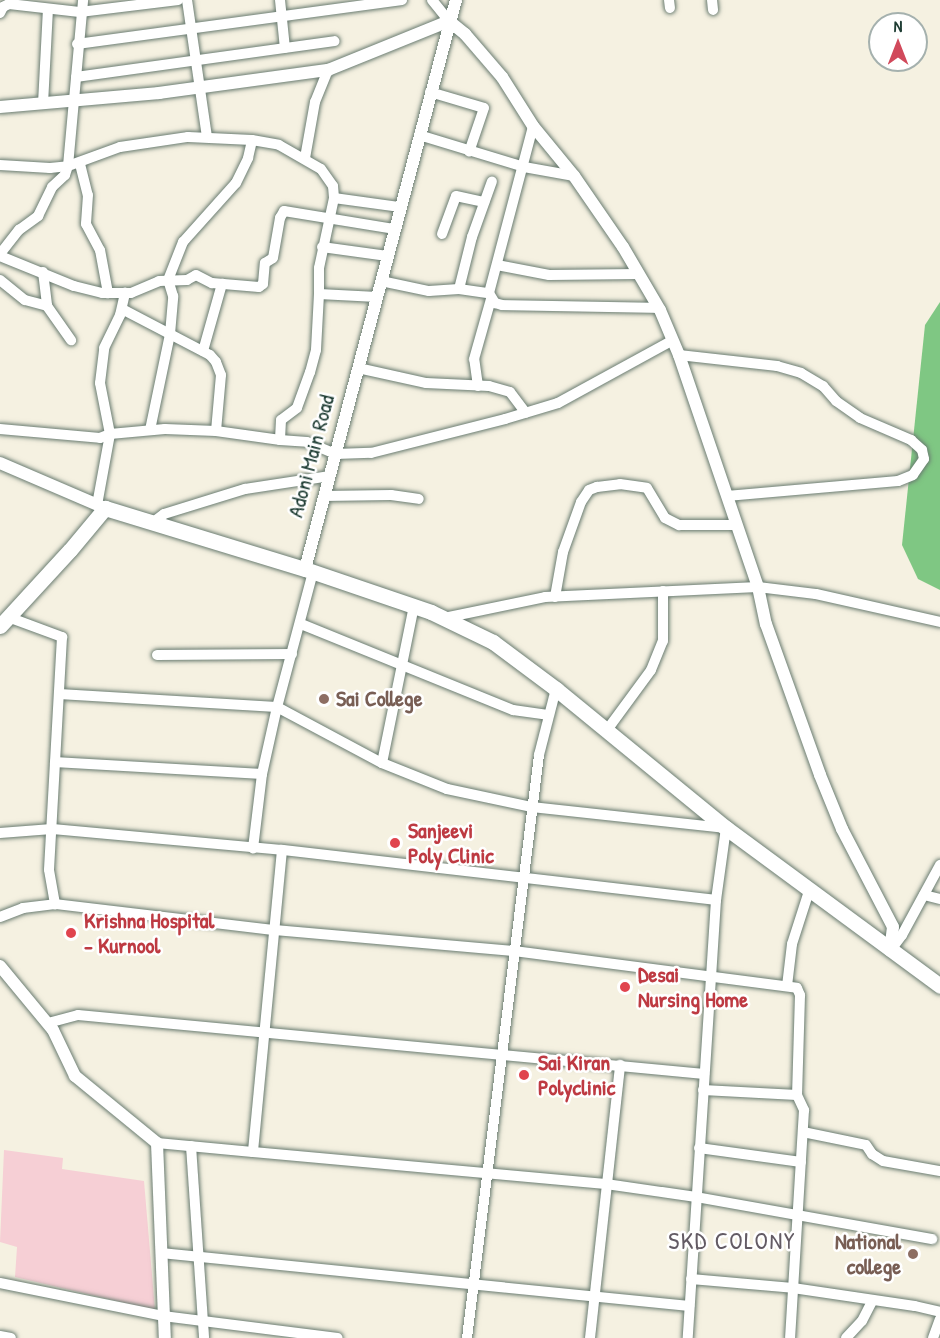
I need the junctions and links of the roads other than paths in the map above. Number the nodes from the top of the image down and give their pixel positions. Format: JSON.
{"nodes":[{"id":1,"x":83,"y":0,"type":"edge"},
{"id":2,"x":171,"y":0,"type":"edge"},
{"id":3,"x":187,"y":0,"type":"edge"},
{"id":4,"x":280,"y":0,"type":"edge"},
{"id":5,"x":402,"y":0,"type":"edge"},
{"id":6,"x":432,"y":0,"type":"edge"},
{"id":7,"x":456,"y":0,"type":"edge"},
{"id":8,"x":48,"y":9,"type":"junction"},
{"id":9,"x":80,"y":12,"type":"junction"},
{"id":10,"x":0,"y":13,"type":"edge"},
{"id":11,"x":282,"y":16,"type":"junction"},
{"id":12,"x":448,"y":21,"type":"junction"},
{"id":13,"x":190,"y":30,"type":"junction"},
{"id":14,"x":335,"y":42,"type":"dead end"},
{"id":15,"x":77,"y":44,"type":"junction"},
{"id":16,"x":285,"y":48,"type":"junction"},
{"id":17,"x":195,"y":61,"type":"junction"},
{"id":18,"x":328,"y":70,"type":"junction"},
{"id":19,"x":76,"y":77,"type":"junction"},
{"id":20,"x":200,"y":87,"type":"junction"},
{"id":21,"x":430,"y":92,"type":"junction"},
{"id":22,"x":75,"y":102,"type":"junction"},
{"id":23,"x":43,"y":104,"type":"junction"},
{"id":24,"x":0,"y":107,"type":"edge"},
{"id":25,"x":533,"y":126,"type":"junction"},
{"id":26,"x":419,"y":135,"type":"junction"},
{"id":27,"x":207,"y":137,"type":"junction"},
{"id":28,"x":252,"y":140,"type":"junction"},
{"id":29,"x":469,"y":152,"type":"junction"},
{"id":30,"x":305,"y":158,"type":"junction"},
{"id":31,"x":0,"y":165,"type":"edge"},
{"id":32,"x":74,"y":165,"type":"junction"},
{"id":33,"x":524,"y":167,"type":"junction"},
{"id":34,"x":574,"y":176,"type":"junction"},
{"id":35,"x":492,"y":181,"type":"dead end"},
{"id":36,"x":334,"y":198,"type":"junction"},
{"id":37,"x":484,"y":202,"type":"junction"},
{"id":38,"x":400,"y":207,"type":"junction"},
{"id":39,"x":330,"y":217,"type":"junction"},
{"id":40,"x":394,"y":229,"type":"junction"},
{"id":41,"x":442,"y":234,"type":"dead end"},
{"id":42,"x":322,"y":247,"type":"junction"},
{"id":43,"x":0,"y":255,"type":"edge"},
{"id":44,"x":387,"y":256,"type":"junction"},
{"id":45,"x":497,"y":265,"type":"junction"},
{"id":46,"x":43,"y":272,"type":"junction"},
{"id":47,"x":639,"y":274,"type":"junction"},
{"id":48,"x":0,"y":280,"type":"edge"},
{"id":49,"x":168,"y":280,"type":"junction"},
{"id":50,"x":381,"y":281,"type":"junction"},
{"id":51,"x":222,"y":284,"type":"junction"},
{"id":52,"x":459,"y":289,"type":"junction"},
{"id":53,"x":108,"y":293,"type":"junction"},
{"id":54,"x":125,"y":293,"type":"junction"},
{"id":55,"x":319,"y":294,"type":"junction"},
{"id":56,"x":490,"y":296,"type":"junction"},
{"id":57,"x":376,"y":297,"type":"junction"},
{"id":58,"x":47,"y":306,"type":"junction"},
{"id":59,"x":658,"y":308,"type":"junction"},
{"id":60,"x":122,"y":309,"type":"junction"},
{"id":61,"x":170,"y":334,"type":"junction"},
{"id":62,"x":70,"y":340,"type":"dead end"},
{"id":63,"x":673,"y":340,"type":"junction"},
{"id":64,"x":203,"y":351,"type":"junction"},
{"id":65,"x":680,"y":355,"type":"junction"},
{"id":66,"x":358,"y":368,"type":"junction"},
{"id":67,"x":478,"y":386,"type":"junction"},
{"id":68,"x":526,"y":413,"type":"junction"},
{"id":69,"x":0,"y":429,"type":"edge"},
{"id":70,"x":150,"y":430,"type":"junction"},
{"id":71,"x":216,"y":431,"type":"junction"},
{"id":72,"x":110,"y":434,"type":"junction"},
{"id":73,"x":280,"y":440,"type":"junction"},
{"id":74,"x":335,"y":454,"type":"junction"},
{"id":75,"x":0,"y":463,"type":"edge"},
{"id":76,"x":330,"y":476,"type":"junction"},
{"id":77,"x":324,"y":496,"type":"junction"},
{"id":78,"x":727,"y":496,"type":"junction"},
{"id":79,"x":419,"y":499,"type":"dead end"},
{"id":80,"x":101,"y":507,"type":"junction"},
{"id":81,"x":152,"y":523,"type":"junction"},
{"id":82,"x":737,"y":525,"type":"junction"},
{"id":83,"x":309,"y":570,"type":"junction"},
{"id":84,"x":758,"y":586,"type":"junction"},
{"id":85,"x":663,"y":591,"type":"junction"},
{"id":86,"x":555,"y":597,"type":"junction"},
{"id":87,"x":414,"y":606,"type":"junction"},
{"id":88,"x":444,"y":618,"type":"junction"},
{"id":89,"x":4,"y":622,"type":"edge"},
{"id":90,"x":940,"y":622,"type":"edge"},
{"id":91,"x":301,"y":624,"type":"junction"},
{"id":92,"x":292,"y":654,"type":"junction"},
{"id":93,"x":157,"y":655,"type":"dead end"},
{"id":94,"x":402,"y":665,"type":"junction"},
{"id":95,"x":556,"y":689,"type":"junction"},
{"id":96,"x":59,"y":694,"type":"junction"},
{"id":97,"x":277,"y":707,"type":"junction"},
{"id":98,"x":548,"y":715,"type":"junction"},
{"id":99,"x":607,"y":730,"type":"junction"},
{"id":100,"x":55,"y":762,"type":"junction"},
{"id":101,"x":382,"y":763,"type":"junction"},
{"id":102,"x":262,"y":774,"type":"junction"},
{"id":103,"x":532,"y":807,"type":"junction"},
{"id":104,"x":726,"y":828,"type":"junction"},
{"id":105,"x":51,"y":829,"type":"junction"},
{"id":106,"x":0,"y":833,"type":"edge"},
{"id":107,"x":253,"y":848,"type":"junction"},
{"id":108,"x":282,"y":850,"type":"junction"},
{"id":109,"x":940,"y":865,"type":"edge"},
{"id":110,"x":524,"y":876,"type":"junction"},
{"id":111,"x":809,"y":891,"type":"junction"},
{"id":112,"x":924,"y":895,"type":"junction"},
{"id":113,"x":940,"y":899,"type":"edge"},
{"id":114,"x":716,"y":900,"type":"junction"},
{"id":115,"x":55,"y":904,"type":"junction"},
{"id":116,"x":0,"y":917,"type":"edge"},
{"id":117,"x":274,"y":930,"type":"junction"},
{"id":118,"x":514,"y":951,"type":"junction"},
{"id":119,"x":890,"y":951,"type":"junction"},
{"id":120,"x":0,"y":966,"type":"edge"},
{"id":121,"x":711,"y":976,"type":"junction"},
{"id":122,"x":787,"y":986,"type":"junction"},
{"id":123,"x":940,"y":986,"type":"edge"},
{"id":124,"x":48,"y":1023,"type":"junction"},
{"id":125,"x":264,"y":1032,"type":"junction"},
{"id":126,"x":502,"y":1053,"type":"junction"},
{"id":127,"x":620,"y":1065,"type":"junction"},
{"id":128,"x":704,"y":1074,"type":"junction"},
{"id":129,"x":703,"y":1090,"type":"junction"},
{"id":130,"x":797,"y":1095,"type":"junction"},
{"id":131,"x":803,"y":1132,"type":"junction"},
{"id":132,"x":157,"y":1143,"type":"junction"},
{"id":133,"x":191,"y":1146,"type":"junction"},
{"id":134,"x":699,"y":1148,"type":"junction"},
{"id":135,"x":253,"y":1152,"type":"junction"},
{"id":136,"x":801,"y":1162,"type":"junction"},
{"id":137,"x":940,"y":1171,"type":"edge"},
{"id":138,"x":487,"y":1172,"type":"junction"},
{"id":139,"x":606,"y":1184,"type":"junction"},
{"id":140,"x":696,"y":1197,"type":"junction"},
{"id":141,"x":797,"y":1215,"type":"junction"},
{"id":142,"x":932,"y":1239,"type":"dead end"},
{"id":143,"x":161,"y":1254,"type":"junction"},
{"id":144,"x":199,"y":1257,"type":"junction"},
{"id":145,"x":692,"y":1279,"type":"junction"},
{"id":146,"x":0,"y":1283,"type":"edge"},
{"id":147,"x":474,"y":1285,"type":"junction"},
{"id":148,"x":793,"y":1288,"type":"junction"},
{"id":149,"x":595,"y":1297,"type":"junction"},
{"id":150,"x":872,"y":1301,"type":"junction"},
{"id":151,"x":689,"y":1306,"type":"junction"},
{"id":152,"x":940,"y":1312,"type":"edge"},
{"id":153,"x":163,"y":1316,"type":"junction"},
{"id":154,"x":940,"y":1319,"type":"edge"},
{"id":155,"x":203,"y":1321,"type":"junction"},
{"id":156,"x":0,"y":1336,"type":"edge"},
{"id":157,"x":11,"y":1338,"type":"edge"},
{"id":158,"x":165,"y":1338,"type":"edge"},
{"id":159,"x":204,"y":1338,"type":"edge"},
{"id":160,"x":338,"y":1338,"type":"edge"},
{"id":161,"x":467,"y":1338,"type":"edge"},
{"id":162,"x":590,"y":1338,"type":"edge"},
{"id":163,"x":688,"y":1338,"type":"edge"},
{"id":164,"x":790,"y":1338,"type":"edge"},
{"id":165,"x":846,"y":1338,"type":"edge"},
{"id":166,"x":933,"y":1338,"type":"edge"}],
"edges":[{"from":1,"to":9,"type":"street"},
{"from":2,"to":9,"type":"street"},
{"from":3,"to":13,"type":"street"},
{"from":4,"to":11,"type":"street"},
{"from":5,"to":11,"type":"street"},
{"from":6,"to":12,"type":"street"},
{"from":7,"to":12,"type":"street","name":"Adoni Main Road"},
{"from":8,"to":9,"type":"street"},
{"from":8,"to":10,"type":"street"},
{"from":8,"to":23,"type":"street"},
{"from":9,"to":15,"type":"street"},
{"from":11,"to":13,"type":"street"},
{"from":11,"to":16,"type":"street"},
{"from":12,"to":18,"type":"street"},
{"from":12,"to":21,"type":"street","name":"Adoni Main Road"},
{"from":12,"to":25,"type":"street"},
{"from":13,"to":15,"type":"street"},
{"from":13,"to":17,"type":"street"},
{"from":14,"to":16,"type":"street"},
{"from":15,"to":19,"type":"street"},
{"from":16,"to":17,"type":"street"},
{"from":17,"to":19,"type":"street"},
{"from":17,"to":20,"type":"street"},
{"from":18,"to":20,"type":"street"},
{"from":18,"to":30,"type":"street"},
{"from":19,"to":22,"type":"street"},
{"from":20,"to":22,"type":"street"},
{"from":20,"to":27,"type":"street"},
{"from":21,"to":26,"type":"street","name":"Adoni Main Road"},
{"from":21,"to":29,"type":"street"},
{"from":22,"to":23,"type":"street"},
{"from":22,"to":32,"type":"street"},
{"from":23,"to":24,"type":"street"},
{"from":25,"to":33,"type":"street"},
{"from":25,"to":34,"type":"street"},
{"from":26,"to":29,"type":"street"},
{"from":26,"to":38,"type":"street","name":"Adoni Main Road"},
{"from":27,"to":28,"type":"street"},
{"from":27,"to":32,"type":"street"},
{"from":28,"to":30,"type":"street"},
{"from":28,"to":49,"type":"street"},
{"from":29,"to":33,"type":"street"},
{"from":30,"to":36,"type":"street"},
{"from":31,"to":32,"type":"street"},
{"from":32,"to":43,"type":"street"},
{"from":32,"to":53,"type":"street"},
{"from":33,"to":34,"type":"street"},
{"from":33,"to":45,"type":"street"},
{"from":34,"to":47,"type":"street"},
{"from":35,"to":37,"type":"street"},
{"from":36,"to":38,"type":"street"},
{"from":36,"to":39,"type":"street"},
{"from":37,"to":41,"type":"street"},
{"from":37,"to":52,"type":"street"},
{"from":38,"to":40,"type":"street","name":"Adoni Main Road"},
{"from":39,"to":40,"type":"street"},
{"from":39,"to":42,"type":"street"},
{"from":39,"to":51,"type":"street"},
{"from":40,"to":44,"type":"street","name":"Adoni Main Road"},
{"from":42,"to":44,"type":"street"},
{"from":42,"to":55,"type":"street"},
{"from":43,"to":46,"type":"street"},
{"from":44,"to":50,"type":"street","name":"Adoni Main Road"},
{"from":45,"to":47,"type":"street"},
{"from":45,"to":56,"type":"street"},
{"from":46,"to":53,"type":"street"},
{"from":46,"to":58,"type":"street"},
{"from":47,"to":59,"type":"street"},
{"from":48,"to":58,"type":"street"},
{"from":49,"to":51,"type":"street"},
{"from":49,"to":54,"type":"street"},
{"from":49,"to":61,"type":"street"},
{"from":50,"to":52,"type":"street"},
{"from":50,"to":57,"type":"street","name":"Adoni Main Road"},
{"from":51,"to":64,"type":"street"},
{"from":52,"to":56,"type":"street"},
{"from":53,"to":54,"type":"street"},
{"from":54,"to":60,"type":"street"},
{"from":55,"to":57,"type":"street"},
{"from":55,"to":73,"type":"street"},
{"from":56,"to":59,"type":"street"},
{"from":56,"to":67,"type":"street"},
{"from":57,"to":66,"type":"street","name":"Adoni Main Road"},
{"from":58,"to":62,"type":"street"},
{"from":59,"to":63,"type":"street"},
{"from":60,"to":61,"type":"street"},
{"from":60,"to":72,"type":"street"},
{"from":61,"to":64,"type":"street"},
{"from":61,"to":70,"type":"street"},
{"from":63,"to":65,"type":"street"},
{"from":63,"to":68,"type":"street"},
{"from":64,"to":71,"type":"street"},
{"from":65,"to":78,"type":"street"},
{"from":65,"to":78,"type":"street"},
{"from":66,"to":67,"type":"street"},
{"from":66,"to":74,"type":"street","name":"Adoni Main Road"},
{"from":67,"to":68,"type":"street"},
{"from":68,"to":74,"type":"street"},
{"from":69,"to":72,"type":"street"},
{"from":70,"to":71,"type":"street"},
{"from":70,"to":72,"type":"street"},
{"from":71,"to":73,"type":"street"},
{"from":72,"to":80,"type":"street"},
{"from":73,"to":74,"type":"street"},
{"from":74,"to":76,"type":"street","name":"Adoni Main Road"},
{"from":75,"to":80,"type":"street"},
{"from":76,"to":77,"type":"street","name":"Adoni Main Road"},
{"from":76,"to":81,"type":"street"},
{"from":77,"to":79,"type":"street"},
{"from":77,"to":83,"type":"street","name":"Adoni Main Road"},
{"from":78,"to":82,"type":"street"},
{"from":80,"to":81,"type":"main road"},
{"from":80,"to":89,"type":"main road"},
{"from":81,"to":83,"type":"main road"},
{"from":82,"to":84,"type":"street"},
{"from":82,"to":86,"type":"street"},
{"from":83,"to":87,"type":"main road"},
{"from":83,"to":91,"type":"street"},
{"from":84,"to":85,"type":"street"},
{"from":84,"to":90,"type":"street"},
{"from":84,"to":119,"type":"street"},
{"from":85,"to":86,"type":"street"},
{"from":85,"to":99,"type":"street"},
{"from":86,"to":88,"type":"street"},
{"from":87,"to":88,"type":"main road"},
{"from":87,"to":94,"type":"street"},
{"from":88,"to":95,"type":"main road"},
{"from":89,"to":96,"type":"street"},
{"from":91,"to":92,"type":"street"},
{"from":91,"to":94,"type":"street"},
{"from":92,"to":93,"type":"street"},
{"from":92,"to":97,"type":"street"},
{"from":94,"to":98,"type":"street"},
{"from":94,"to":101,"type":"street"},
{"from":95,"to":98,"type":"street"},
{"from":95,"to":99,"type":"main road"},
{"from":96,"to":97,"type":"street"},
{"from":96,"to":100,"type":"street"},
{"from":97,"to":101,"type":"street"},
{"from":97,"to":102,"type":"street"},
{"from":98,"to":103,"type":"street"},
{"from":99,"to":104,"type":"main road"},
{"from":100,"to":102,"type":"street"},
{"from":100,"to":105,"type":"street"},
{"from":101,"to":103,"type":"street"},
{"from":102,"to":107,"type":"street"},
{"from":103,"to":104,"type":"street"},
{"from":103,"to":110,"type":"street"},
{"from":104,"to":111,"type":"main road"},
{"from":104,"to":114,"type":"street"},
{"from":105,"to":106,"type":"street"},
{"from":105,"to":107,"type":"street"},
{"from":105,"to":115,"type":"street"},
{"from":107,"to":108,"type":"street"},
{"from":108,"to":110,"type":"street"},
{"from":108,"to":117,"type":"street"},
{"from":109,"to":112,"type":"street"},
{"from":110,"to":114,"type":"street"},
{"from":110,"to":118,"type":"street"},
{"from":111,"to":119,"type":"main road"},
{"from":111,"to":122,"type":"street"},
{"from":112,"to":113,"type":"street"},
{"from":112,"to":119,"type":"street"},
{"from":114,"to":121,"type":"street"},
{"from":115,"to":116,"type":"street"},
{"from":115,"to":117,"type":"street"},
{"from":117,"to":118,"type":"street"},
{"from":117,"to":125,"type":"street"},
{"from":118,"to":121,"type":"street"},
{"from":118,"to":126,"type":"street"},
{"from":119,"to":123,"type":"main road"},
{"from":120,"to":124,"type":"street"},
{"from":121,"to":122,"type":"street"},
{"from":121,"to":128,"type":"street"},
{"from":122,"to":130,"type":"street"},
{"from":124,"to":125,"type":"street"},
{"from":124,"to":132,"type":"street"},
{"from":125,"to":126,"type":"street"},
{"from":125,"to":135,"type":"street"},
{"from":126,"to":127,"type":"street"},
{"from":126,"to":138,"type":"street"},
{"from":127,"to":128,"type":"street"},
{"from":127,"to":139,"type":"street"},
{"from":128,"to":129,"type":"street"},
{"from":129,"to":130,"type":"street"},
{"from":129,"to":134,"type":"street"},
{"from":130,"to":131,"type":"street"},
{"from":131,"to":136,"type":"street"},
{"from":131,"to":137,"type":"street"},
{"from":132,"to":133,"type":"street"},
{"from":132,"to":143,"type":"street"},
{"from":133,"to":135,"type":"street"},
{"from":133,"to":144,"type":"street"},
{"from":134,"to":136,"type":"street"},
{"from":134,"to":140,"type":"street"},
{"from":135,"to":138,"type":"street"},
{"from":136,"to":141,"type":"street"},
{"from":138,"to":139,"type":"street"},
{"from":138,"to":147,"type":"street"},
{"from":139,"to":140,"type":"street"},
{"from":139,"to":149,"type":"street"},
{"from":140,"to":141,"type":"street"},
{"from":140,"to":145,"type":"street"},
{"from":141,"to":142,"type":"street"},
{"from":141,"to":148,"type":"street"},
{"from":143,"to":144,"type":"street"},
{"from":143,"to":153,"type":"street"},
{"from":144,"to":147,"type":"street"},
{"from":144,"to":155,"type":"street"},
{"from":145,"to":148,"type":"street"},
{"from":145,"to":151,"type":"street"},
{"from":146,"to":153,"type":"street"},
{"from":147,"to":149,"type":"street"},
{"from":147,"to":161,"type":"street"},
{"from":148,"to":150,"type":"street"},
{"from":148,"to":164,"type":"street"},
{"from":149,"to":151,"type":"street"},
{"from":149,"to":162,"type":"street"},
{"from":150,"to":152,"type":"street"},
{"from":150,"to":165,"type":"street"},
{"from":151,"to":163,"type":"street"},
{"from":153,"to":155,"type":"street"},
{"from":153,"to":158,"type":"street"},
{"from":154,"to":166,"type":"street"},
{"from":155,"to":159,"type":"street"},
{"from":155,"to":160,"type":"street"},
{"from":156,"to":157,"type":"street"}]}
